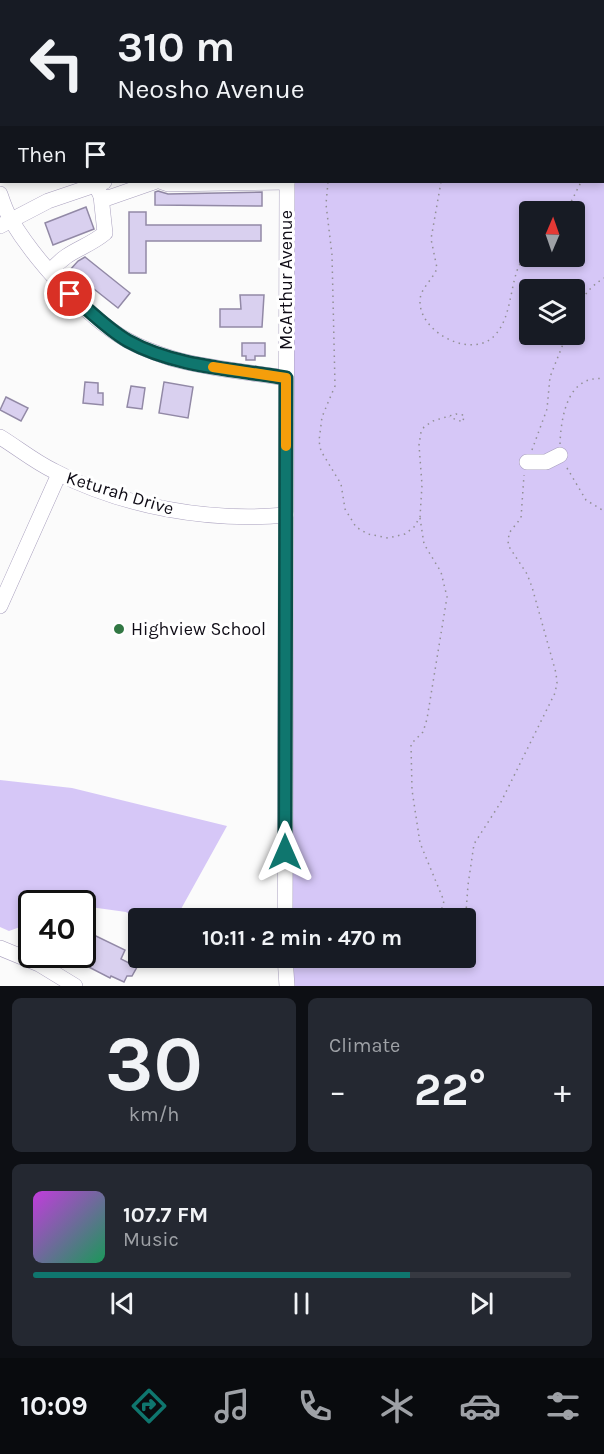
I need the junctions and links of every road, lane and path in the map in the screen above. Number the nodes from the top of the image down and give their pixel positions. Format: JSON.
{"nodes":[{"id":1,"x":151,"y":183,"type":"edge"},
{"id":2,"x":165,"y":183,"type":"edge"},
{"id":3,"x":227,"y":183,"type":"edge"},
{"id":4,"x":286,"y":183,"type":"edge"},
{"id":5,"x":328,"y":183,"type":"edge"},
{"id":6,"x":441,"y":183,"type":"edge"},
{"id":7,"x":580,"y":183,"type":"edge"},
{"id":8,"x":100,"y":187,"type":"edge"},
{"id":9,"x":0,"y":194,"type":"edge"},
{"id":10,"x":572,"y":201,"type":"edge"},
{"id":11,"x":5,"y":223,"type":"edge"},
{"id":12,"x":519,"y":266,"type":"edge"},
{"id":13,"x":50,"y":272,"type":"junction"},
{"id":14,"x":604,"y":278,"type":"edge"},
{"id":15,"x":585,"y":295,"type":"edge"},
{"id":16,"x":563,"y":345,"type":"edge"},
{"id":17,"x":286,"y":378,"type":"junction"},
{"id":18,"x":604,"y":379,"type":"edge"},
{"id":19,"x":449,"y":417,"type":"junction"},
{"id":20,"x":0,"y":437,"type":"edge"},
{"id":21,"x":560,"y":455,"type":"junction"},
{"id":22,"x":527,"y":462,"type":"junction"},
{"id":23,"x":59,"y":474,"type":"junction"},
{"id":24,"x":604,"y":511,"type":"edge"},
{"id":25,"x":286,"y":515,"type":"junction"},
{"id":26,"x":420,"y":518,"type":"junction"},
{"id":27,"x":0,"y":606,"type":"edge"},
{"id":28,"x":285,"y":908,"type":"edge"},
{"id":29,"x":442,"y":908,"type":"edge"},
{"id":30,"x":466,"y":908,"type":"edge"},
{"id":31,"x":0,"y":948,"type":"edge"},
{"id":32,"x":286,"y":968,"type":"edge"},
{"id":33,"x":75,"y":986,"type":"edge"},
{"id":34,"x":287,"y":986,"type":"edge"}],
"edges":[{"from":1,"to":8,"type":"street"},
{"from":2,"to":3,"type":"street"},
{"from":4,"to":17,"type":"street","name":"McArthur Avenue"},
{"from":5,"to":26,"type":"path"},
{"from":6,"to":12,"type":"path"},
{"from":7,"to":10,"type":"path"},
{"from":8,"to":11,"type":"street"},
{"from":8,"to":13,"type":"street"},
{"from":9,"to":11,"type":"street"},
{"from":11,"to":13,"type":"street"},
{"from":13,"to":17,"type":"street"},
{"from":14,"to":15,"type":"path"},
{"from":16,"to":22,"type":"path"},
{"from":17,"to":25,"type":"street","name":"McArthur Avenue"},
{"from":18,"to":21,"type":"path"},
{"from":19,"to":19,"type":"path"},
{"from":19,"to":26,"type":"path"},
{"from":20,"to":23,"type":"street","name":"Keturah Drive"},
{"from":21,"to":22,"type":"street"},
{"from":21,"to":24,"type":"path"},
{"from":22,"to":30,"type":"path"},
{"from":23,"to":25,"type":"street","name":"Keturah Drive"},
{"from":23,"to":27,"type":"street"},
{"from":25,"to":28,"type":"street","name":"McArthur Avenue"},
{"from":26,"to":29,"type":"path"},
{"from":31,"to":33,"type":"street"},
{"from":32,"to":34,"type":"street"}]}
